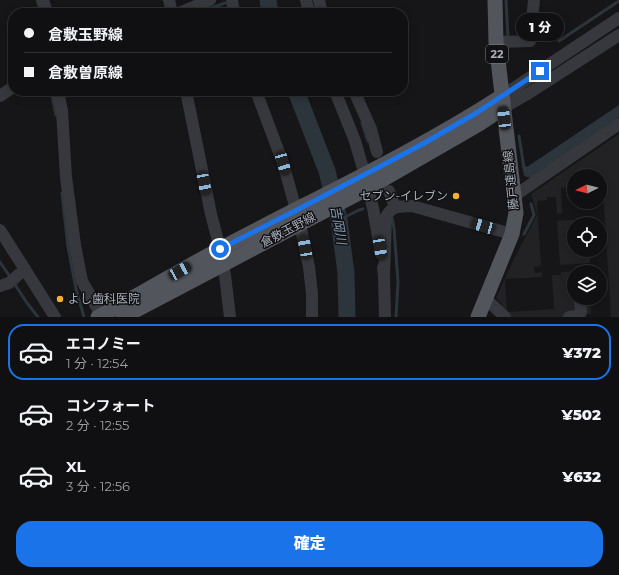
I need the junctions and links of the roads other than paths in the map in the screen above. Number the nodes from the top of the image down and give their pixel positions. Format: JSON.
{"nodes":[{"id":1,"x":210,"y":0,"type":"edge"},
{"id":2,"x":494,"y":0,"type":"edge"},
{"id":3,"x":534,"y":0,"type":"edge"},
{"id":4,"x":191,"y":8,"type":"edge"},
{"id":5,"x":619,"y":18,"type":"edge"},
{"id":6,"x":619,"y":35,"type":"edge"},
{"id":7,"x":505,"y":42,"type":"junction"},
{"id":8,"x":59,"y":96,"type":"edge"},
{"id":9,"x":187,"y":96,"type":"edge"},
{"id":10,"x":258,"y":96,"type":"edge"},
{"id":11,"x":337,"y":96,"type":"edge"},
{"id":12,"x":356,"y":96,"type":"edge"},
{"id":13,"x":502,"y":102,"type":"junction"},
{"id":14,"x":619,"y":124,"type":"edge"},
{"id":15,"x":377,"y":152,"type":"dead end"},
{"id":16,"x":364,"y":182,"type":"junction"},
{"id":17,"x":389,"y":191,"type":"dead end"},
{"id":18,"x":514,"y":196,"type":"junction"},
{"id":19,"x":395,"y":207,"type":"junction"},
{"id":20,"x":301,"y":216,"type":"junction"},
{"id":21,"x":0,"y":230,"type":"edge"},
{"id":22,"x":512,"y":234,"type":"junction"},
{"id":23,"x":220,"y":249,"type":"junction"},
{"id":24,"x":222,"y":265,"type":"junction"},
{"id":25,"x":25,"y":269,"type":"junction"},
{"id":26,"x":384,"y":276,"type":"junction"},
{"id":27,"x":8,"y":283,"type":"edge"},
{"id":28,"x":485,"y":298,"type":"junction"},
{"id":29,"x":580,"y":305,"type":"edge"},
{"id":30,"x":100,"y":316,"type":"edge"},
{"id":31,"x":56,"y":317,"type":"edge"},
{"id":32,"x":123,"y":317,"type":"edge"},
{"id":33,"x":230,"y":317,"type":"edge"},
{"id":34,"x":312,"y":317,"type":"edge"},
{"id":35,"x":385,"y":317,"type":"edge"},
{"id":36,"x":478,"y":317,"type":"edge"},
{"id":37,"x":505,"y":317,"type":"edge"},
{"id":38,"x":574,"y":317,"type":"edge"}],
"edges":[{"from":1,"to":4,"type":"street"},
{"from":2,"to":7,"type":"main road","number":"22"},
{"from":3,"to":7,"type":"street"},
{"from":5,"to":13,"type":"street"},
{"from":6,"to":13,"type":"street"},
{"from":7,"to":13,"type":"main road","number":"22"},
{"from":8,"to":30,"type":"street"},
{"from":9,"to":23,"type":"street"},
{"from":10,"to":20,"type":"street"},
{"from":11,"to":16,"type":"street"},
{"from":12,"to":15,"type":"street"},
{"from":13,"to":16,"type":"main road","name":"倉敷玉野線"},
{"from":13,"to":18,"type":"main road","name":"藤戸連島線"},
{"from":14,"to":18,"type":"street"},
{"from":16,"to":20,"type":"main road","name":"倉敷玉野線"},
{"from":16,"to":26,"type":"street"},
{"from":17,"to":19,"type":"street"},
{"from":18,"to":22,"type":"main road","name":"藤戸連島線"},
{"from":19,"to":22,"type":"street"},
{"from":19,"to":26,"type":"street"},
{"from":20,"to":23,"type":"main road","name":"倉敷玉野線"},
{"from":20,"to":24,"type":"main road","name":"倉敷玉野線"},
{"from":20,"to":34,"type":"street"},
{"from":21,"to":25,"type":"street"},
{"from":22,"to":28,"type":"main road","name":"藤戸連島線"},
{"from":23,"to":24,"type":"street"},
{"from":23,"to":30,"type":"main road","name":"倉敷玉野線"},
{"from":24,"to":32,"type":"main road","name":"倉敷玉野線"},
{"from":24,"to":33,"type":"street"},
{"from":25,"to":27,"type":"street"},
{"from":25,"to":31,"type":"street"},
{"from":26,"to":35,"type":"street"},
{"from":28,"to":36,"type":"main road","name":"藤戸連島線"},
{"from":28,"to":37,"type":"street"},
{"from":29,"to":38,"type":"street"}]}
